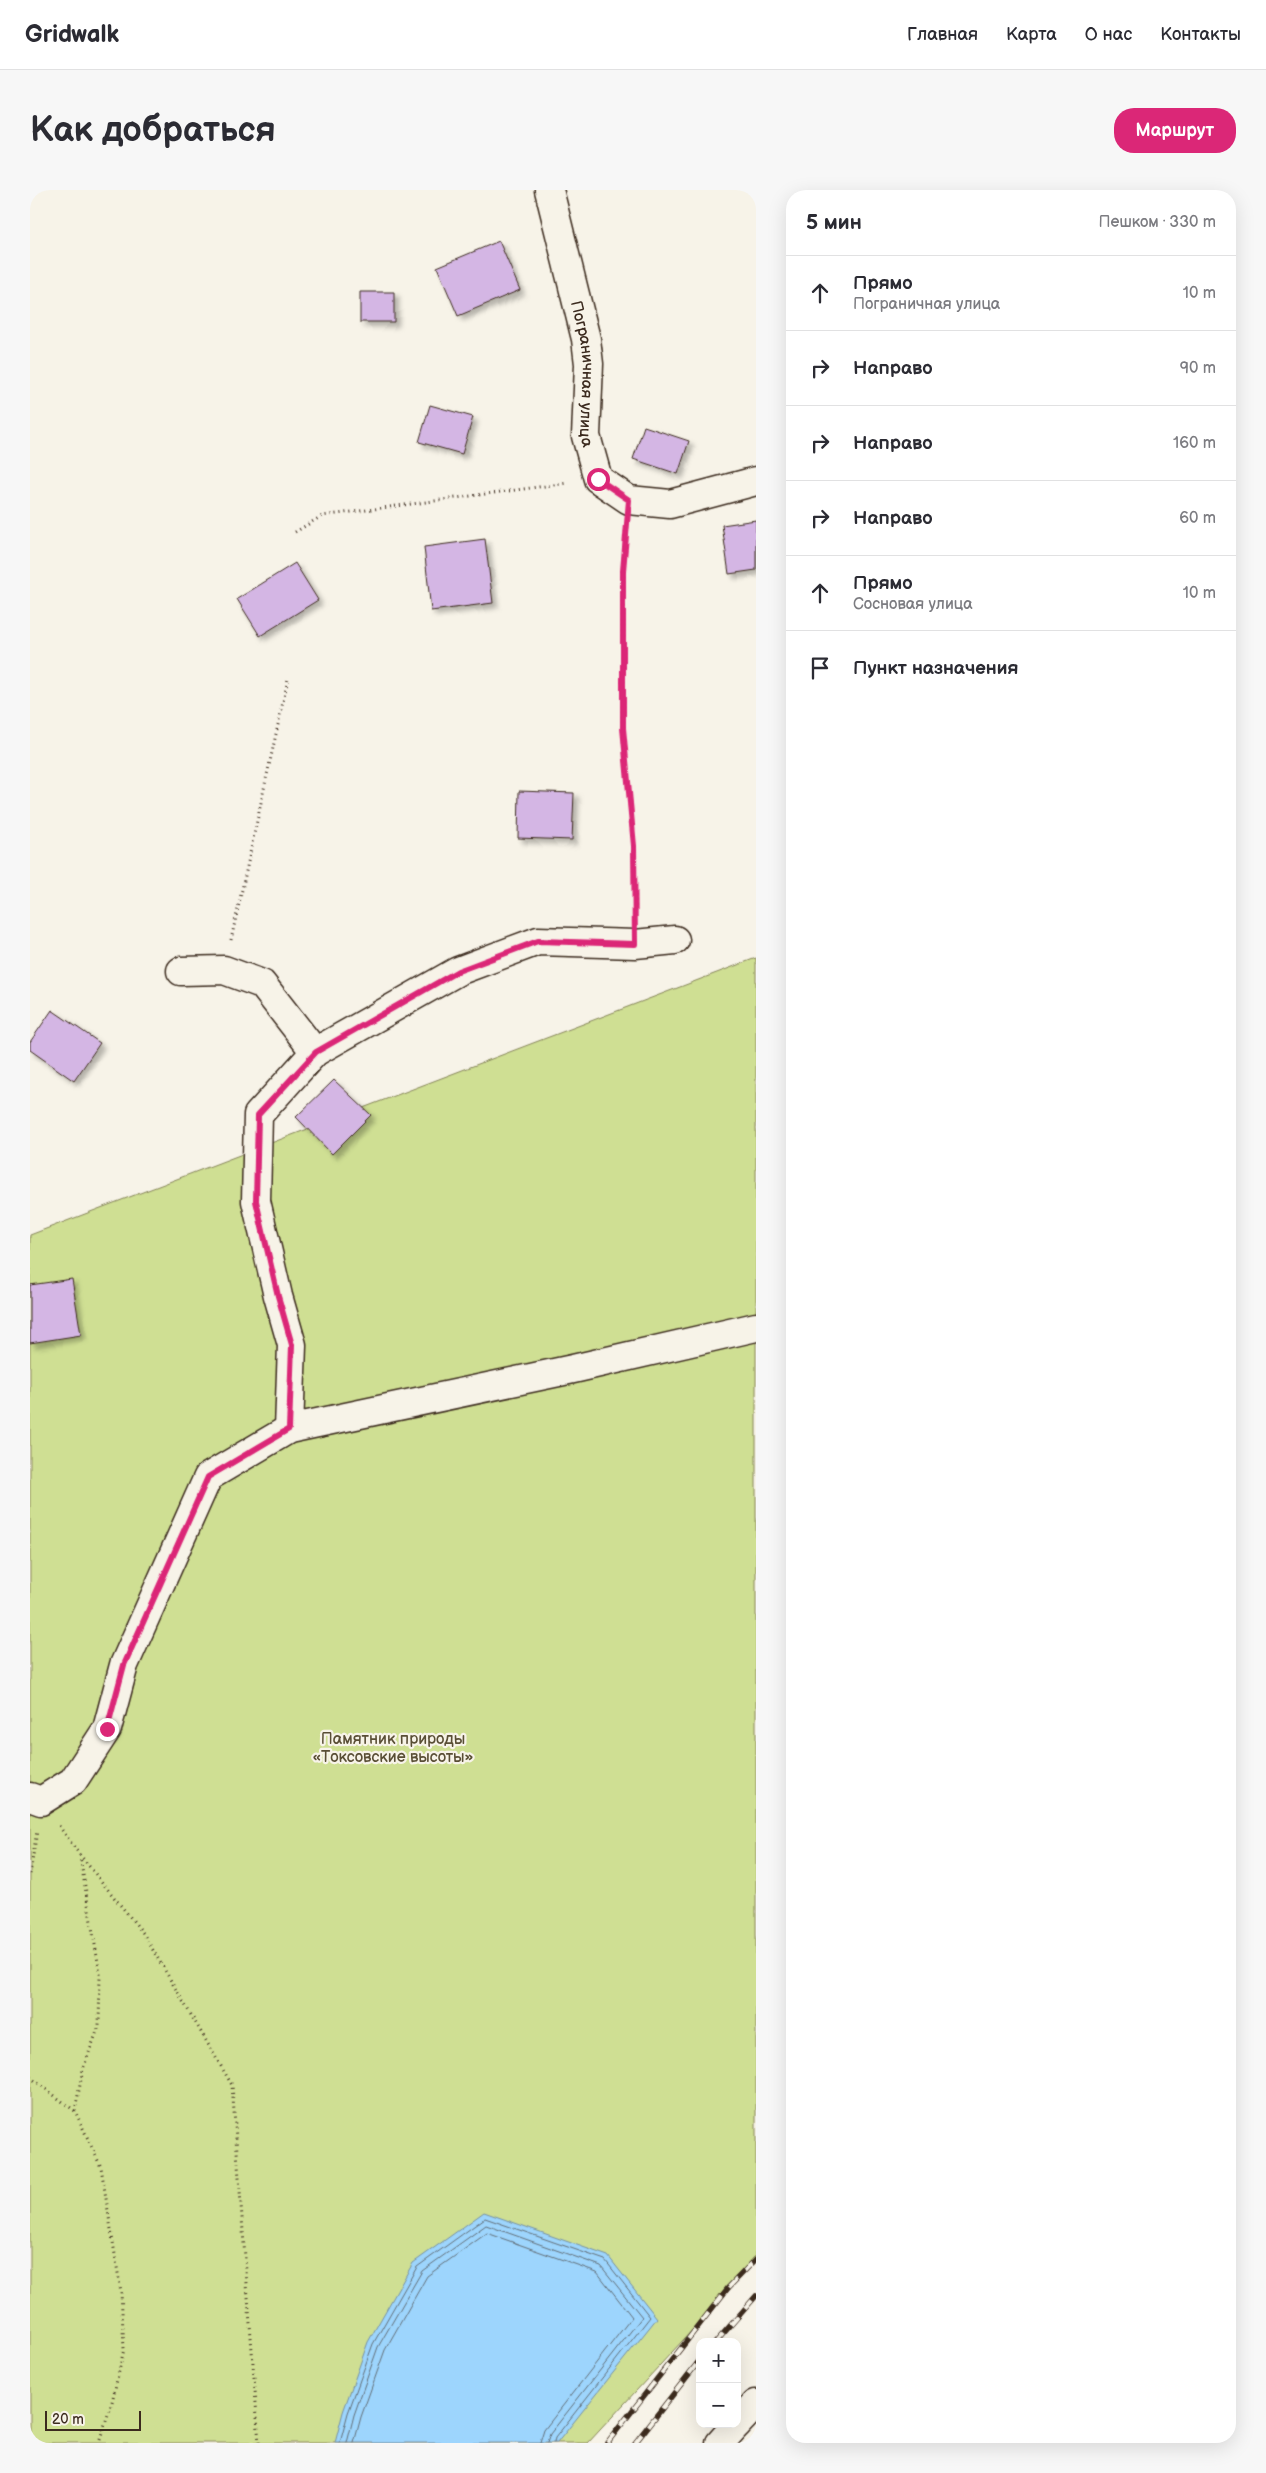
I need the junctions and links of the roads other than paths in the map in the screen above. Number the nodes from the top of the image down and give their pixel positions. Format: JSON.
{"nodes":[{"id":1,"x":549,"y":190,"type":"edge"},
{"id":2,"x":756,"y":481,"type":"edge"},
{"id":3,"x":675,"y":940,"type":"dead end"},
{"id":4,"x":181,"y":972,"type":"dead end"},
{"id":5,"x":316,"y":1052,"type":"junction"},
{"id":6,"x":756,"y":1327,"type":"edge"},
{"id":7,"x":289,"y":1429,"type":"junction"},
{"id":8,"x":36,"y":1799,"type":"edge"},
{"id":9,"x":756,"y":2404,"type":"edge"},
{"id":10,"x":741,"y":2420,"type":"edge"},
{"id":11,"x":733,"y":2428,"type":"edge"},
{"id":12,"x":720,"y":2443,"type":"edge"}],
"edges":[{"from":1,"to":2,"type":"street","name":"Пограничная улица"},
{"from":3,"to":5,"type":"street"},
{"from":4,"to":5,"type":"street"},
{"from":5,"to":7,"type":"street"},
{"from":6,"to":7,"type":"street"},
{"from":7,"to":8,"type":"street"},
{"from":9,"to":10,"type":"street"},
{"from":11,"to":12,"type":"street"}]}
